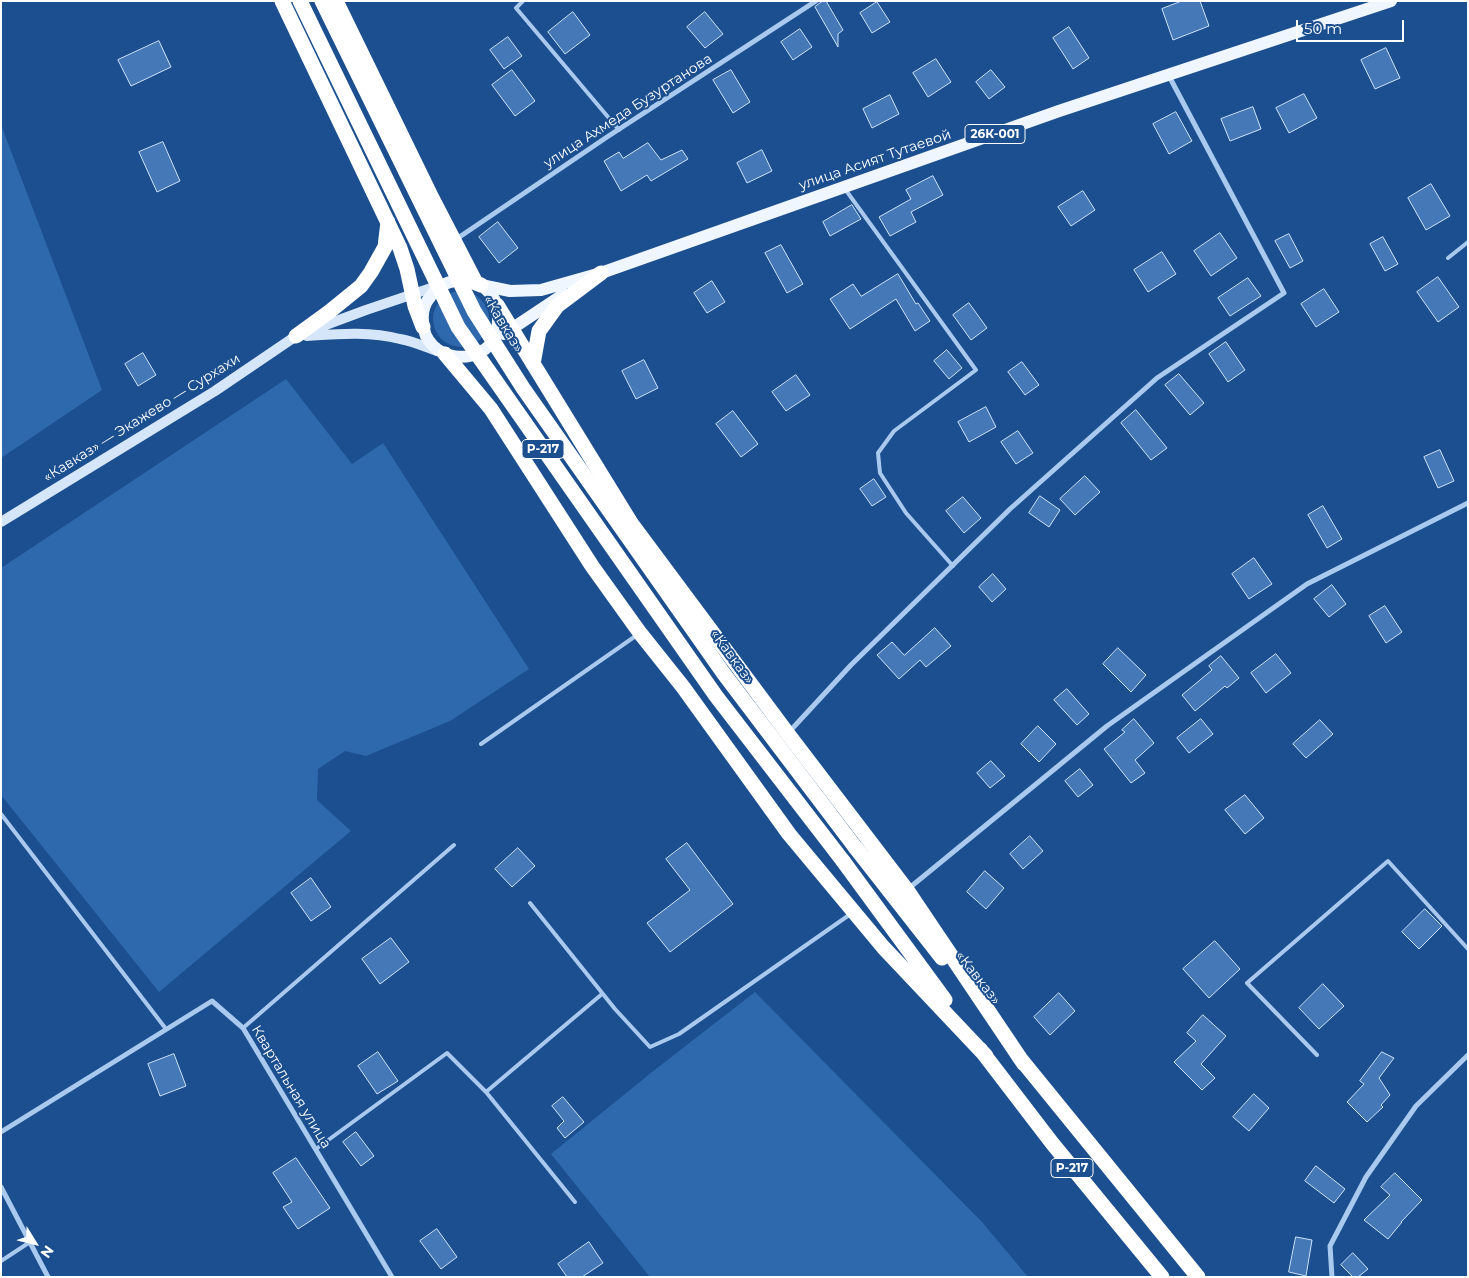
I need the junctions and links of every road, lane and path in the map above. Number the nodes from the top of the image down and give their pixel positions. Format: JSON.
{"nodes":[{"id":1,"x":282,"y":1,"type":"edge"},
{"id":2,"x":300,"y":1,"type":"edge"},
{"id":3,"x":322,"y":1,"type":"edge"},
{"id":4,"x":336,"y":1,"type":"edge"},
{"id":5,"x":523,"y":1,"type":"edge"},
{"id":6,"x":816,"y":1,"type":"edge"},
{"id":7,"x":1391,"y":1,"type":"edge"},
{"id":8,"x":1169,"y":75,"type":"junction"},
{"id":9,"x":619,"y":130,"type":"junction"},
{"id":10,"x":843,"y":187,"type":"junction"},
{"id":11,"x":388,"y":222,"type":"junction"},
{"id":12,"x":454,"y":240,"type":"junction"},
{"id":13,"x":1468,"y":242,"type":"edge"},
{"id":14,"x":1448,"y":258,"type":"dead end"},
{"id":15,"x":601,"y":273,"type":"junction"},
{"id":16,"x":443,"y":284,"type":"junction"},
{"id":17,"x":479,"y":284,"type":"junction"},
{"id":18,"x":412,"y":295,"type":"junction"},
{"id":19,"x":498,"y":305,"type":"junction"},
{"id":20,"x":423,"y":327,"type":"junction"},
{"id":21,"x":512,"y":328,"type":"junction"},
{"id":22,"x":296,"y":336,"type":"junction"},
{"id":23,"x":491,"y":343,"type":"junction"},
{"id":24,"x":445,"y":354,"type":"junction"},
{"id":25,"x":533,"y":364,"type":"junction"},
{"id":26,"x":1468,"y":503,"type":"edge"},
{"id":27,"x":1,"y":522,"type":"edge"},
{"id":28,"x":953,"y":566,"type":"junction"},
{"id":29,"x":640,"y":633,"type":"junction"},
{"id":30,"x":788,"y":734,"type":"junction"},
{"id":31,"x":481,"y":744,"type":"dead end"},
{"id":32,"x":1,"y":814,"type":"edge"},
{"id":33,"x":454,"y":845,"type":"dead end"},
{"id":34,"x":907,"y":890,"type":"junction"},
{"id":35,"x":530,"y":903,"type":"dead end"},
{"id":36,"x":854,"y":912,"type":"junction"},
{"id":37,"x":1468,"y":949,"type":"edge"},
{"id":38,"x":602,"y":994,"type":"junction"},
{"id":39,"x":243,"y":1028,"type":"junction"},
{"id":40,"x":166,"y":1029,"type":"junction"},
{"id":41,"x":1317,"y":1055,"type":"dead end"},
{"id":42,"x":1468,"y":1055,"type":"edge"},
{"id":43,"x":986,"y":1056,"type":"junction"},
{"id":44,"x":1024,"y":1064,"type":"junction"},
{"id":45,"x":486,"y":1092,"type":"junction"},
{"id":46,"x":1,"y":1132,"type":"edge"},
{"id":47,"x":316,"y":1149,"type":"junction"},
{"id":48,"x":1,"y":1187,"type":"edge"},
{"id":49,"x":575,"y":1202,"type":"dead end"},
{"id":50,"x":30,"y":1242,"type":"junction"},
{"id":51,"x":1,"y":1261,"type":"edge"},
{"id":52,"x":48,"y":1277,"type":"edge"},
{"id":53,"x":392,"y":1277,"type":"edge"},
{"id":54,"x":1162,"y":1277,"type":"edge"},
{"id":55,"x":1198,"y":1277,"type":"edge"},
{"id":56,"x":1332,"y":1277,"type":"edge"}],
"edges":[{"from":1,"to":11,"type":"highway"},
{"from":2,"to":43,"type":"highway","number":"Р-217","bridge":true},
{"from":3,"to":44,"type":"highway","name":"«Кавказ»","number":"Р-217","bridge":true},
{"from":4,"to":12,"type":"highway","name":"«Кавказ»"},
{"from":5,"to":9,"type":"lane"},
{"from":6,"to":9,"type":"street","name":"улица Ахмеда Бузуртанова"},
{"from":7,"to":8,"type":"main road","name":"улица Асият Тутаевой","number":"26К-001"},
{"from":8,"to":10,"type":"main road","name":"улица Асият Тутаевой","number":"26К-001"},
{"from":8,"to":28,"type":"street"},
{"from":9,"to":12,"type":"street","name":"улица Ахмеда Бузуртанова"},
{"from":10,"to":15,"type":"main road","name":"улица Асият Тутаевой","number":"26К-001"},
{"from":10,"to":28,"type":"lane"},
{"from":11,"to":18,"type":"highway"},
{"from":11,"to":22,"type":"highway"},
{"from":12,"to":17,"type":"highway","name":"«Кавказ»"},
{"from":13,"to":14,"type":"lane"},
{"from":15,"to":17,"type":"main road","name":"улица Асият Тутаевой"},
{"from":15,"to":21,"type":"main road"},
{"from":15,"to":25,"type":"highway"},
{"from":16,"to":17,"type":"main road"},
{"from":16,"to":18,"type":"main road","name":"«Кавказ» — Экажево — Сурхахи"},
{"from":16,"to":20,"type":"main road"},
{"from":17,"to":19,"type":"main road"},
{"from":18,"to":20,"type":"highway"},
{"from":18,"to":22,"type":"main road","name":"«Кавказ» — Экажево — Сурхахи"},
{"from":19,"to":21,"type":"highway"},
{"from":19,"to":23,"type":"main road"},
{"from":20,"to":24,"type":"main road"},
{"from":21,"to":23,"type":"main road"},
{"from":21,"to":25,"type":"highway"},
{"from":22,"to":24,"type":"main road"},
{"from":22,"to":27,"type":"main road","name":"«Кавказ» — Экажево — Сурхахи"},
{"from":23,"to":24,"type":"main road"},
{"from":24,"to":29,"type":"highway"},
{"from":25,"to":30,"type":"highway","number":"Р-217"},
{"from":26,"to":34,"type":"street"},
{"from":28,"to":30,"type":"street"},
{"from":29,"to":31,"type":"lane"},
{"from":29,"to":36,"type":"highway"},
{"from":30,"to":34,"type":"highway","number":"Р-217"},
{"from":32,"to":40,"type":"lane"},
{"from":33,"to":39,"type":"lane"},
{"from":34,"to":44,"type":"highway","number":"Р-217"},
{"from":35,"to":38,"type":"lane"},
{"from":36,"to":38,"type":"lane"},
{"from":36,"to":43,"type":"highway"},
{"from":37,"to":41,"type":"lane"},
{"from":38,"to":45,"type":"lane"},
{"from":39,"to":40,"type":"street","name":"Квартальная улица"},
{"from":39,"to":47,"type":"street","name":"Квартальная улица"},
{"from":40,"to":46,"type":"street","name":"Квартальная улица"},
{"from":42,"to":56,"type":"street"},
{"from":43,"to":54,"type":"highway","number":"Р-217"},
{"from":44,"to":55,"type":"highway","name":"«Кавказ»","number":"Р-217"},
{"from":45,"to":47,"type":"lane"},
{"from":45,"to":49,"type":"lane"},
{"from":47,"to":53,"type":"street","name":"Квартальная улица"},
{"from":48,"to":50,"type":"street"},
{"from":50,"to":51,"type":"lane"},
{"from":50,"to":52,"type":"street"}]}
